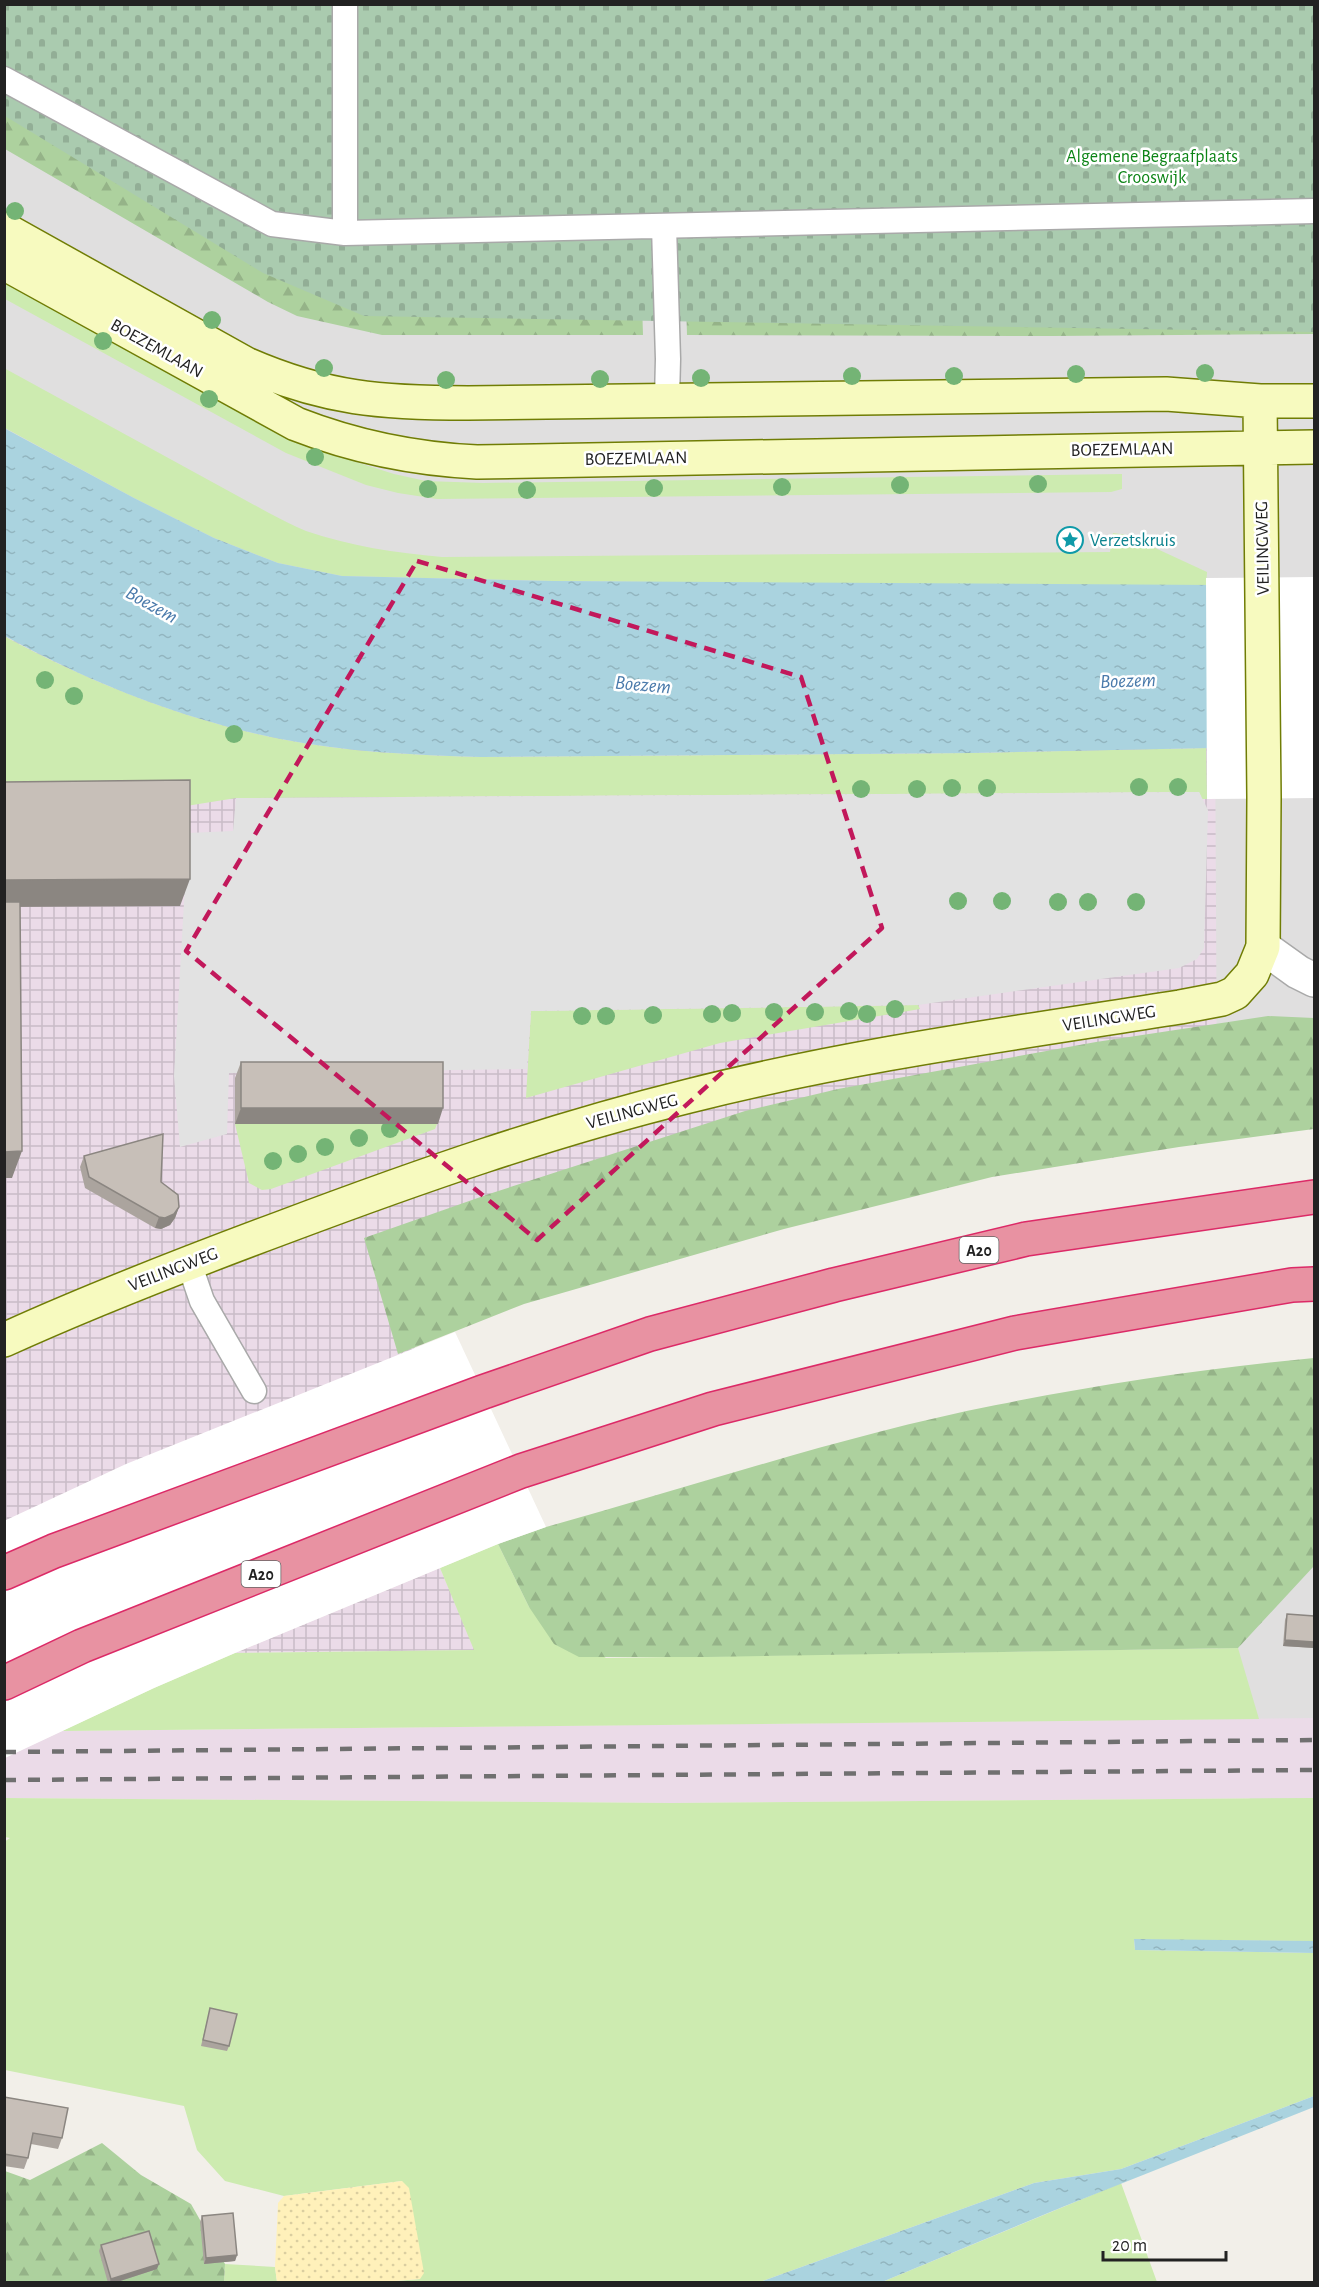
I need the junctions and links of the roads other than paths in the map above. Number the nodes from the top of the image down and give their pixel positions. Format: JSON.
{"nodes":[{"id":1,"x":345,"y":4,"type":"edge"},
{"id":2,"x":4,"y":79,"type":"edge"},
{"id":3,"x":1314,"y":211,"type":"edge"},
{"id":4,"x":664,"y":226,"type":"junction"},
{"id":5,"x":4,"y":229,"type":"edge"},
{"id":6,"x":345,"y":233,"type":"junction"},
{"id":7,"x":4,"y":263,"type":"edge"},
{"id":8,"x":667,"y":399,"type":"junction"},
{"id":9,"x":1260,"y":401,"type":"junction"},
{"id":10,"x":1314,"y":401,"type":"edge"},
{"id":11,"x":1314,"y":447,"type":"edge"},
{"id":12,"x":1261,"y":448,"type":"junction"},
{"id":13,"x":1263,"y":947,"type":"junction"},
{"id":14,"x":1314,"y":980,"type":"edge"},
{"id":15,"x":1314,"y":1197,"type":"edge"},
{"id":16,"x":189,"y":1263,"type":"junction"},
{"id":17,"x":1314,"y":1284,"type":"edge"},
{"id":18,"x":4,"y":1340,"type":"edge"},
{"id":19,"x":254,"y":1391,"type":"dead end"},
{"id":20,"x":4,"y":1573,"type":"edge"},
{"id":21,"x":4,"y":1683,"type":"edge"}],
"edges":[{"from":1,"to":6,"type":"lane"},
{"from":2,"to":6,"type":"lane"},
{"from":3,"to":4,"type":"lane"},
{"from":4,"to":6,"type":"lane"},
{"from":4,"to":8,"type":"lane"},
{"from":5,"to":8,"type":"main road","name":"BOEZEMLAAN"},
{"from":7,"to":12,"type":"main road","name":"BOEZEMLAAN"},
{"from":8,"to":9,"type":"main road","name":"BOEZEMLAAN"},
{"from":9,"to":10,"type":"main road","name":"BOEZEMLAAN"},
{"from":9,"to":12,"type":"main road","name":"VEILINGWEG"},
{"from":11,"to":12,"type":"main road","name":"BOEZEMLAAN"},
{"from":12,"to":13,"type":"main road","name":"VEILINGWEG"},
{"from":13,"to":14,"type":"street"},
{"from":13,"to":16,"type":"main road","name":"VEILINGWEG"},
{"from":15,"to":20,"type":"highway","number":"A20"},
{"from":16,"to":18,"type":"main road","name":"VEILINGWEG"},
{"from":16,"to":19,"type":"lane"},
{"from":17,"to":21,"type":"highway","number":"A20"}]}
